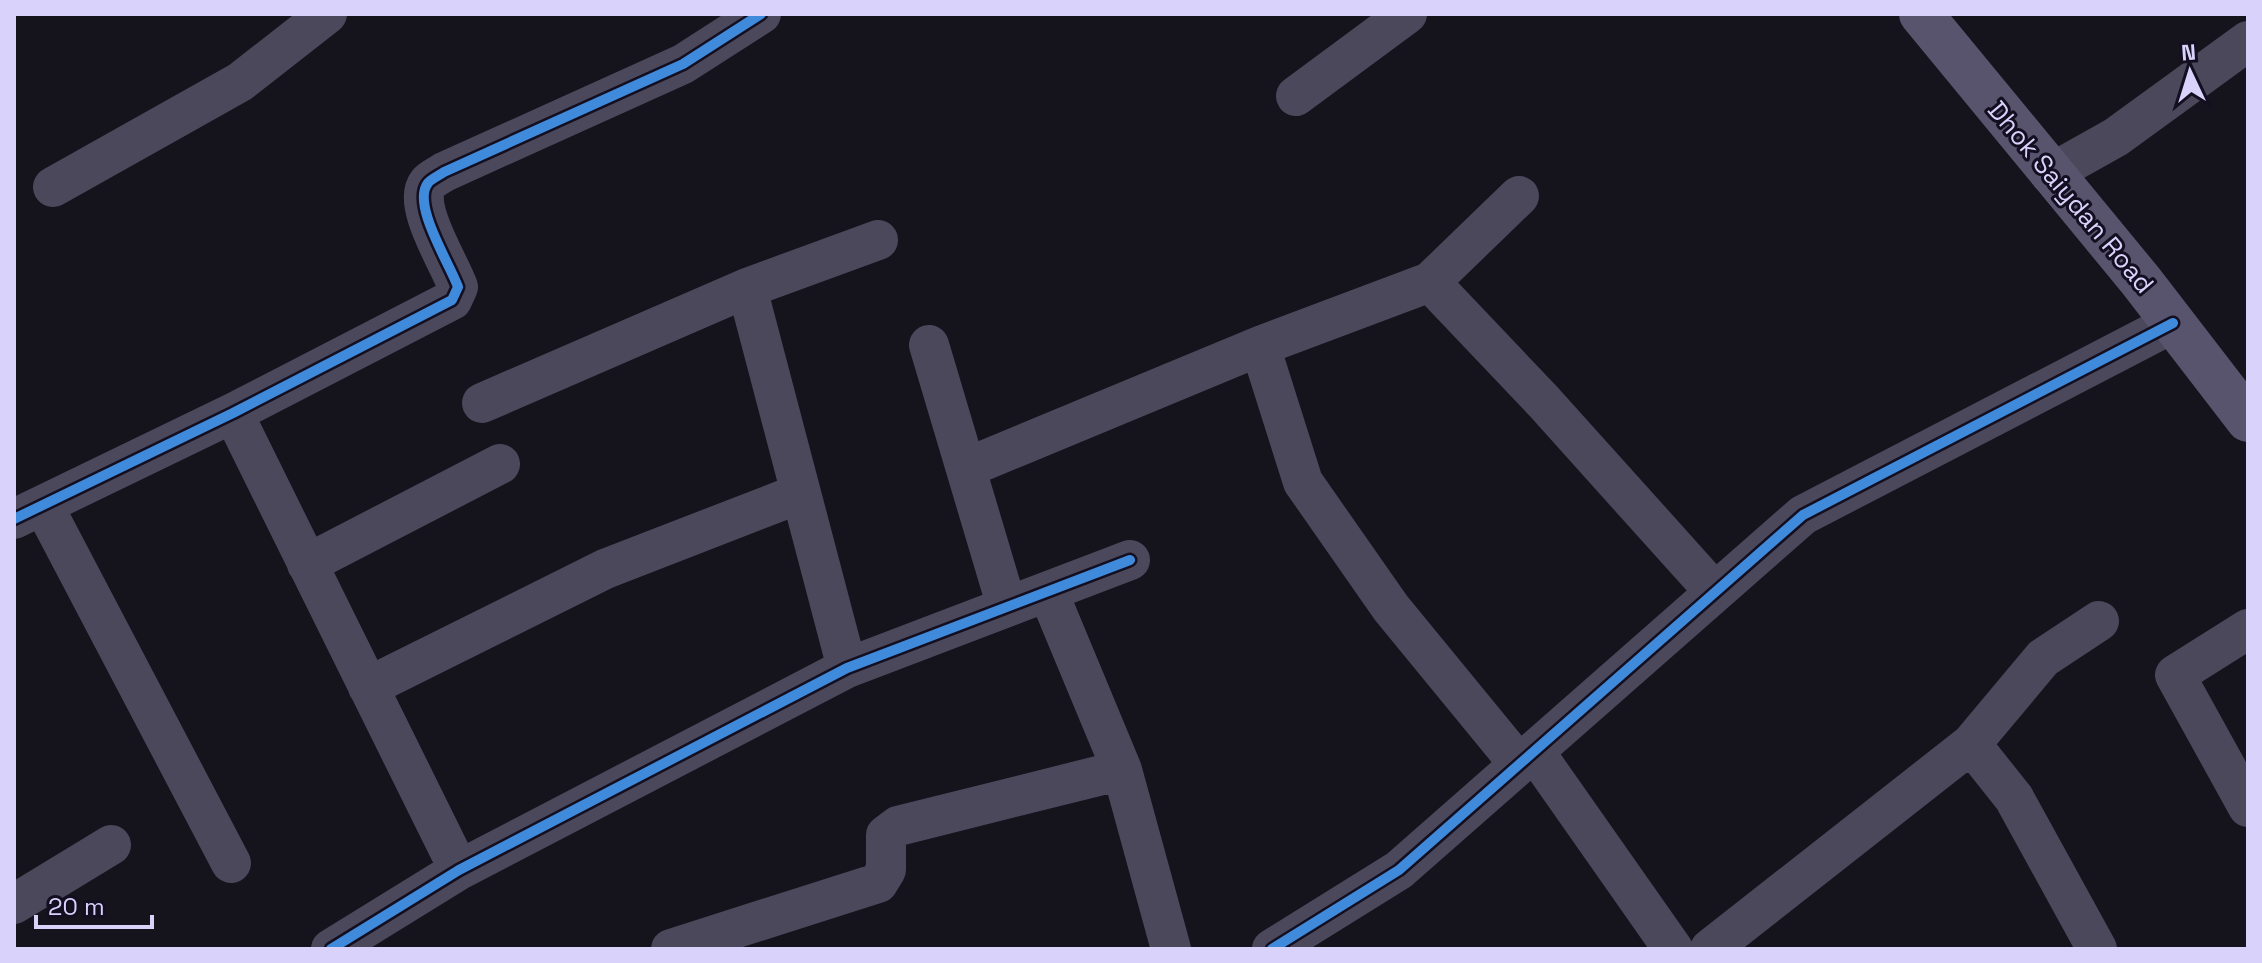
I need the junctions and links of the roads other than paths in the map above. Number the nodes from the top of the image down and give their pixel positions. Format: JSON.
{"nodes":[{"id":1,"x":327,"y":14,"type":"edge"},
{"id":2,"x":761,"y":14,"type":"edge"},
{"id":3,"x":1407,"y":14,"type":"edge"},
{"id":4,"x":1921,"y":14,"type":"edge"},
{"id":5,"x":2248,"y":41,"type":"edge"},
{"id":6,"x":1296,"y":96,"type":"dead end"},
{"id":7,"x":2050,"y":174,"type":"junction"},
{"id":8,"x":53,"y":187,"type":"dead end"},
{"id":9,"x":1519,"y":196,"type":"dead end"},
{"id":10,"x":878,"y":240,"type":"dead end"},
{"id":11,"x":1430,"y":282,"type":"junction"},
{"id":12,"x":747,"y":288,"type":"junction"},
{"id":13,"x":2173,"y":323,"type":"junction"},
{"id":14,"x":929,"y":345,"type":"dead end"},
{"id":15,"x":1260,"y":346,"type":"junction"},
{"id":16,"x":482,"y":403,"type":"dead end"},
{"id":17,"x":233,"y":413,"type":"junction"},
{"id":18,"x":2246,"y":413,"type":"edge"},
{"id":19,"x":500,"y":464,"type":"dead end"},
{"id":20,"x":966,"y":468,"type":"junction"},
{"id":21,"x":801,"y":493,"type":"junction"},
{"id":22,"x":29,"y":512,"type":"edge"},
{"id":23,"x":1130,"y":560,"type":"dead end"},
{"id":24,"x":307,"y":564,"type":"junction"},
{"id":25,"x":1713,"y":590,"type":"junction"},
{"id":26,"x":1048,"y":592,"type":"junction"},
{"id":27,"x":1007,"y":607,"type":"junction"},
{"id":28,"x":2099,"y":621,"type":"dead end"},
{"id":29,"x":2248,"y":629,"type":"edge"},
{"id":30,"x":847,"y":668,"type":"junction"},
{"id":31,"x":368,"y":687,"type":"junction"},
{"id":32,"x":1971,"y":744,"type":"junction"},
{"id":33,"x":1527,"y":758,"type":"junction"},
{"id":34,"x":1122,"y":770,"type":"junction"},
{"id":35,"x":2248,"y":807,"type":"edge"},
{"id":36,"x":111,"y":845,"type":"dead end"},
{"id":37,"x":231,"y":863,"type":"dead end"},
{"id":38,"x":459,"y":870,"type":"junction"},
{"id":39,"x":14,"y":904,"type":"edge"},
{"id":40,"x":331,"y":949,"type":"edge"},
{"id":41,"x":671,"y":949,"type":"edge"},
{"id":42,"x":1171,"y":949,"type":"edge"},
{"id":43,"x":1272,"y":949,"type":"edge"},
{"id":44,"x":1673,"y":949,"type":"edge"},
{"id":45,"x":1710,"y":949,"type":"edge"},
{"id":46,"x":2097,"y":949,"type":"edge"}],
"edges":[{"from":1,"to":8,"type":"street"},
{"from":2,"to":17,"type":"street"},
{"from":3,"to":6,"type":"street"},
{"from":4,"to":7,"type":"main road","name":"Dhok Saiydan Road"},
{"from":5,"to":7,"type":"street"},
{"from":7,"to":13,"type":"main road","name":"Dhok Saiydan Road"},
{"from":9,"to":11,"type":"street"},
{"from":10,"to":12,"type":"street"},
{"from":11,"to":15,"type":"street"},
{"from":11,"to":25,"type":"street"},
{"from":12,"to":16,"type":"street"},
{"from":12,"to":21,"type":"street"},
{"from":13,"to":18,"type":"main road","name":"Dhok Saiydan Road"},
{"from":13,"to":25,"type":"street"},
{"from":14,"to":20,"type":"street"},
{"from":15,"to":20,"type":"street"},
{"from":15,"to":33,"type":"street"},
{"from":17,"to":22,"type":"street"},
{"from":17,"to":24,"type":"street"},
{"from":19,"to":24,"type":"street"},
{"from":20,"to":27,"type":"street"},
{"from":21,"to":30,"type":"street"},
{"from":21,"to":31,"type":"street"},
{"from":22,"to":37,"type":"street"},
{"from":23,"to":26,"type":"street"},
{"from":24,"to":31,"type":"street"},
{"from":25,"to":33,"type":"street"},
{"from":26,"to":27,"type":"street"},
{"from":26,"to":34,"type":"street"},
{"from":27,"to":30,"type":"street"},
{"from":28,"to":32,"type":"street"},
{"from":29,"to":35,"type":"street"},
{"from":30,"to":38,"type":"street"},
{"from":31,"to":38,"type":"street"},
{"from":32,"to":45,"type":"street"},
{"from":32,"to":46,"type":"street"},
{"from":33,"to":43,"type":"street"},
{"from":33,"to":44,"type":"street"},
{"from":34,"to":41,"type":"street"},
{"from":34,"to":42,"type":"street"},
{"from":36,"to":39,"type":"street"},
{"from":38,"to":40,"type":"street"}]}
